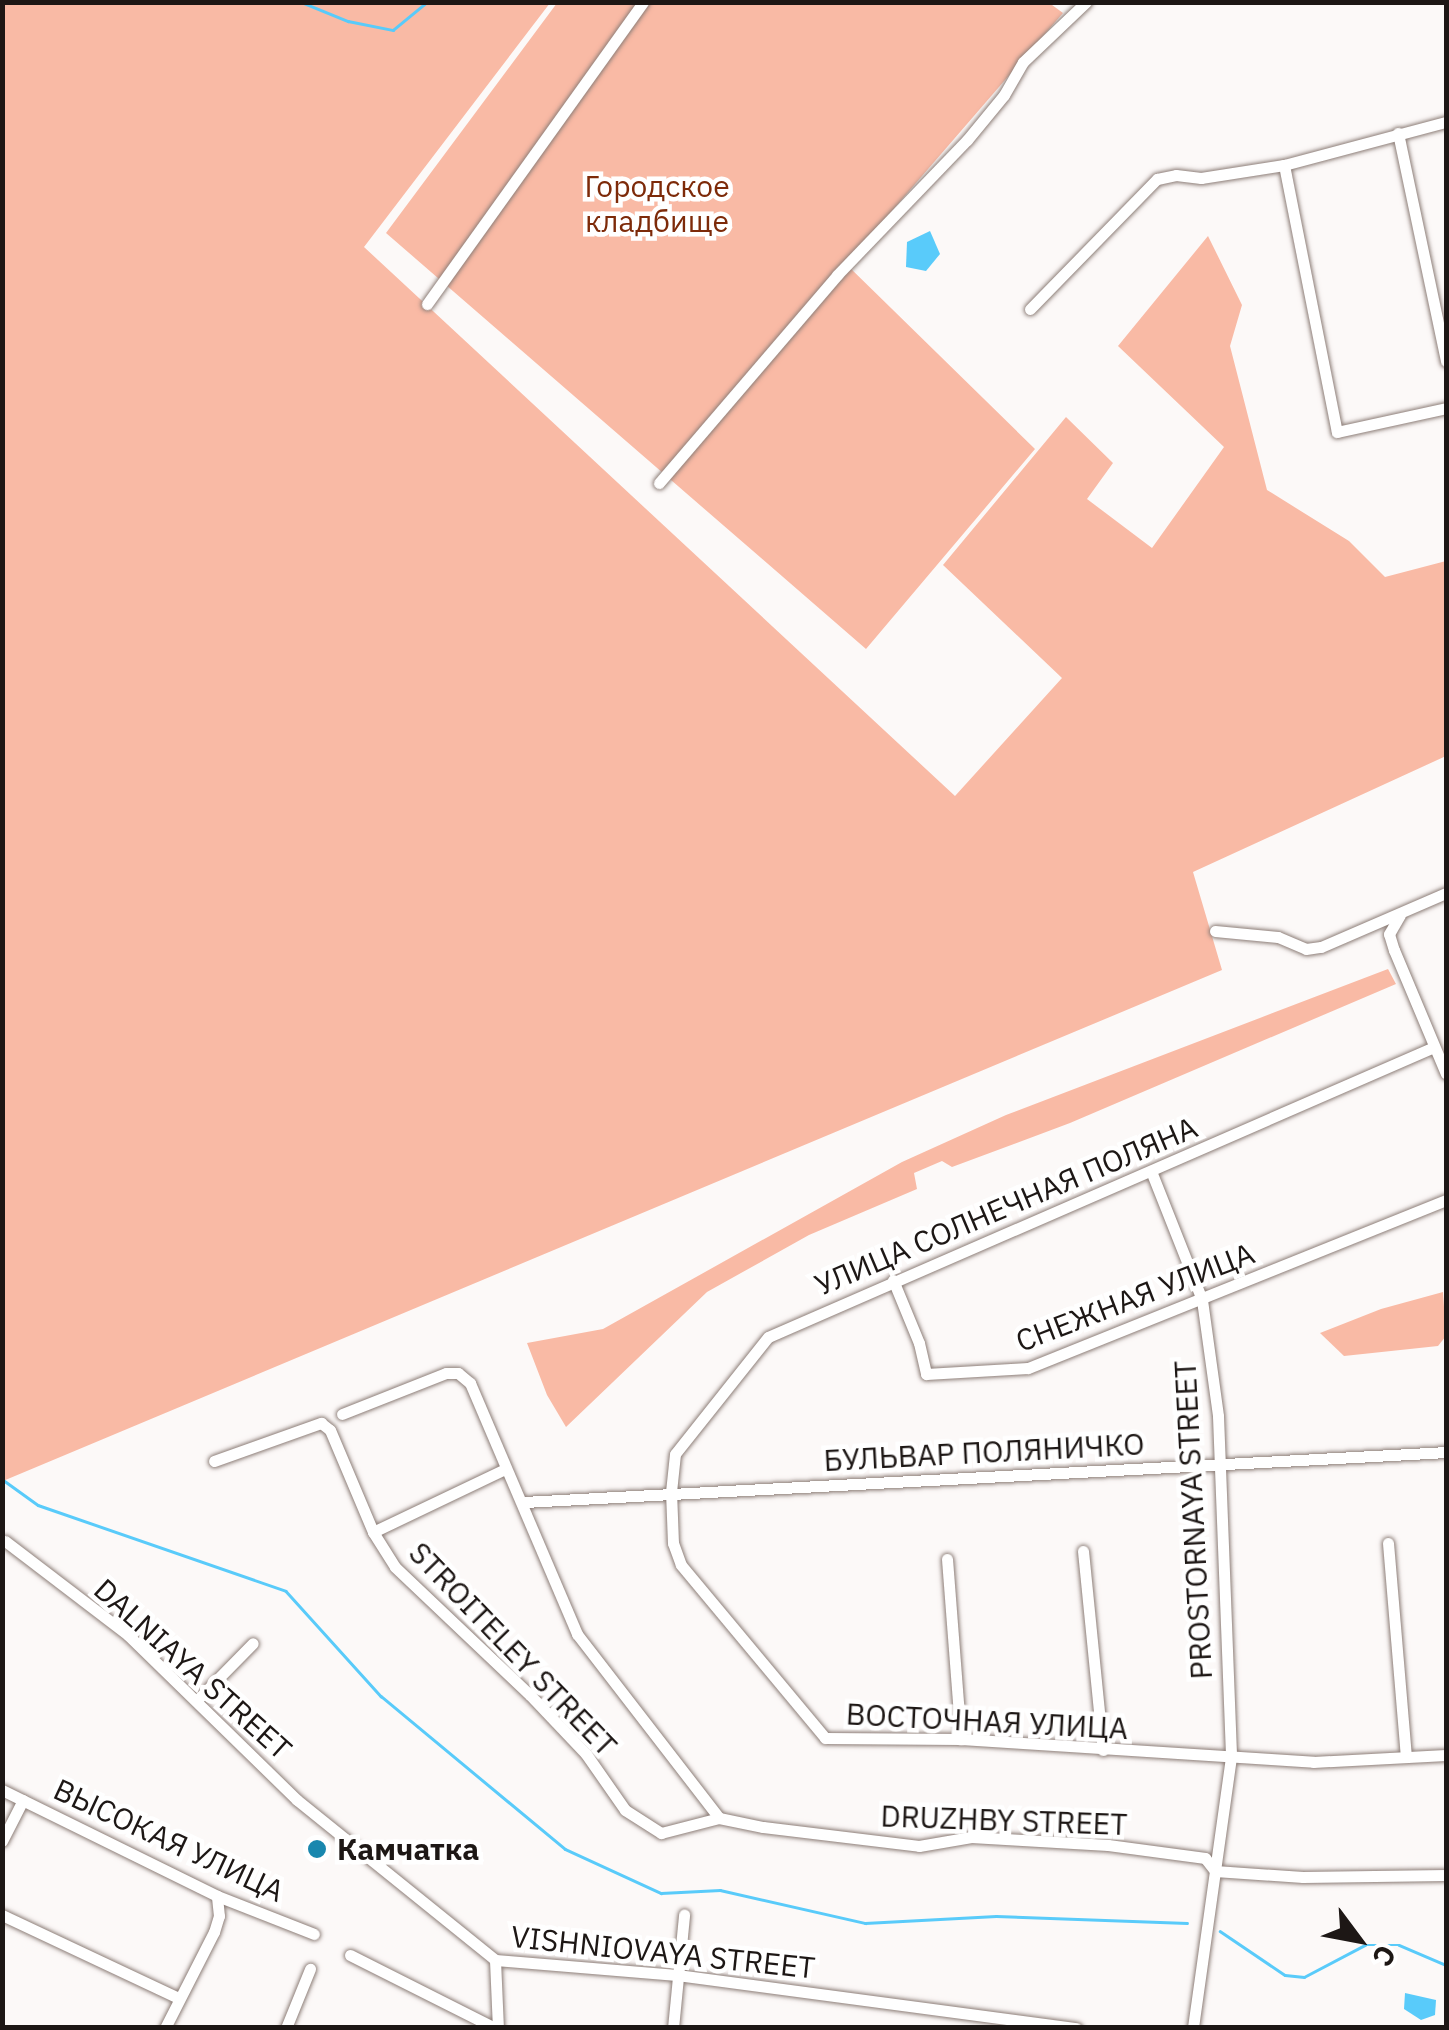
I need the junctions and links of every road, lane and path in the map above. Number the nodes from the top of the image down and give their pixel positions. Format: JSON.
{"nodes":[{"id":1,"x":642,"y":2,"type":"edge"},
{"id":2,"x":1086,"y":2,"type":"edge"},
{"id":3,"x":1446,"y":122,"type":"edge"},
{"id":4,"x":1398,"y":133,"type":"junction"},
{"id":5,"x":1284,"y":164,"type":"junction"},
{"id":6,"x":426,"y":304,"type":"dead end"},
{"id":7,"x":1030,"y":309,"type":"dead end"},
{"id":8,"x":1446,"y":360,"type":"edge"},
{"id":9,"x":1446,"y":408,"type":"edge"},
{"id":10,"x":660,"y":483,"type":"dead end"},
{"id":11,"x":1446,"y":893,"type":"edge"},
{"id":12,"x":1400,"y":914,"type":"junction"},
{"id":13,"x":1215,"y":931,"type":"dead end"},
{"id":14,"x":1434,"y":1047,"type":"junction"},
{"id":15,"x":1446,"y":1074,"type":"edge"},
{"id":16,"x":1152,"y":1171,"type":"junction"},
{"id":17,"x":1446,"y":1200,"type":"edge"},
{"id":18,"x":893,"y":1280,"type":"junction"},
{"id":19,"x":1202,"y":1300,"type":"junction"},
{"id":20,"x":342,"y":1414,"type":"dead end"},
{"id":21,"x":1446,"y":1452,"type":"edge"},
{"id":22,"x":214,"y":1461,"type":"dead end"},
{"id":23,"x":1220,"y":1466,"type":"junction"},
{"id":24,"x":505,"y":1469,"type":"junction"},
{"id":25,"x":671,"y":1491,"type":"junction"},
{"id":26,"x":524,"y":1502,"type":"junction"},
{"id":27,"x":373,"y":1532,"type":"junction"},
{"id":28,"x":5,"y":1541,"type":"edge"},
{"id":29,"x":1388,"y":1543,"type":"dead end"},
{"id":30,"x":1083,"y":1551,"type":"dead end"},
{"id":31,"x":947,"y":1558,"type":"dead end"},
{"id":32,"x":254,"y":1643,"type":"dead end"},
{"id":33,"x":198,"y":1699,"type":"junction"},
{"id":34,"x":961,"y":1739,"type":"junction"},
{"id":35,"x":1103,"y":1750,"type":"junction"},
{"id":36,"x":1446,"y":1754,"type":"edge"},
{"id":37,"x":1231,"y":1756,"type":"junction"},
{"id":38,"x":1406,"y":1756,"type":"junction"},
{"id":39,"x":2,"y":1790,"type":"edge"},
{"id":40,"x":23,"y":1800,"type":"junction"},
{"id":41,"x":298,"y":1800,"type":"joint"},
{"id":42,"x":719,"y":1818,"type":"junction"},
{"id":43,"x":2,"y":1840,"type":"edge"},
{"id":44,"x":1215,"y":1870,"type":"junction"},
{"id":45,"x":1446,"y":1875,"type":"edge"},
{"id":46,"x":217,"y":1896,"type":"junction"},
{"id":47,"x":684,"y":1915,"type":"dead end"},
{"id":48,"x":2,"y":1916,"type":"edge"},
{"id":49,"x":314,"y":1934,"type":"dead end"},
{"id":50,"x":350,"y":1955,"type":"dead end"},
{"id":51,"x":495,"y":1960,"type":"junction"},
{"id":52,"x":310,"y":1969,"type":"dead end"},
{"id":53,"x":677,"y":1976,"type":"junction"},
{"id":54,"x":178,"y":1998,"type":"junction"},
{"id":55,"x":936,"y":2010,"type":"junction"},
{"id":56,"x":166,"y":2028,"type":"edge"},
{"id":57,"x":286,"y":2028,"type":"edge"},
{"id":58,"x":497,"y":2028,"type":"edge"},
{"id":59,"x":673,"y":2028,"type":"edge"},
{"id":60,"x":934,"y":2028,"type":"edge"},
{"id":61,"x":1076,"y":2028,"type":"edge"},
{"id":62,"x":1193,"y":2028,"type":"edge"}],
"edges":[{"from":1,"to":6,"type":"street"},
{"from":2,"to":10,"type":"street"},
{"from":3,"to":4,"type":"street"},
{"from":4,"to":5,"type":"street"},
{"from":4,"to":8,"type":"street"},
{"from":5,"to":7,"type":"street"},
{"from":5,"to":9,"type":"street"},
{"from":11,"to":12,"type":"street"},
{"from":12,"to":13,"type":"street"},
{"from":12,"to":14,"type":"street"},
{"from":14,"to":15,"type":"street"},
{"from":14,"to":16,"type":"street","name":"УЛИЦА СОЛНЕЧНАЯ ПОЛЯНА"},
{"from":16,"to":18,"type":"street","name":"УЛИЦА СОЛНЕЧНАЯ ПОЛЯНА"},
{"from":16,"to":19,"type":"street","name":"PROSTORNAYA STREET"},
{"from":17,"to":19,"type":"street","name":"СНЕЖНАЯ УЛИЦА"},
{"from":18,"to":19,"type":"street","name":"СНЕЖНАЯ УЛИЦА"},
{"from":18,"to":25,"type":"street","name":"УЛИЦА СОЛНЕЧНАЯ ПОЛЯНА"},
{"from":19,"to":23,"type":"street","name":"PROSTORNAYA STREET"},
{"from":20,"to":24,"type":"street"},
{"from":21,"to":23,"type":"street","name":"БУЛЬВАР ПОЛЯНИЧКО"},
{"from":22,"to":27,"type":"street","name":"STROITELEY STREET"},
{"from":23,"to":25,"type":"street","name":"БУЛЬВАР ПОЛЯНИЧКО"},
{"from":23,"to":37,"type":"street","name":"PROSTORNAYA STREET"},
{"from":24,"to":26,"type":"street"},
{"from":24,"to":27,"type":"street"},
{"from":25,"to":26,"type":"street","name":"БУЛЬВАР ПОЛЯНИЧКО"},
{"from":25,"to":34,"type":"street","name":"ВОСТОЧНАЯ УЛИЦА"},
{"from":26,"to":42,"type":"street"},
{"from":27,"to":42,"type":"street","name":"STROITELEY STREET"},
{"from":28,"to":33,"type":"street","name":"DALNIAYA STREET"},
{"from":29,"to":38,"type":"street"},
{"from":30,"to":35,"type":"street"},
{"from":31,"to":34,"type":"street"},
{"from":32,"to":33,"type":"street"},
{"from":33,"to":41,"type":"street","name":"DALNIAYA STREET"},
{"from":34,"to":35,"type":"street","name":"ВОСТОЧНАЯ УЛИЦА"},
{"from":35,"to":37,"type":"street","name":"ВОСТОЧНАЯ УЛИЦА"},
{"from":36,"to":38,"type":"street","name":"ВОСТОЧНАЯ УЛИЦА"},
{"from":37,"to":38,"type":"street","name":"ВОСТОЧНАЯ УЛИЦА"},
{"from":37,"to":44,"type":"street","name":"PROSTORNAYA STREET"},
{"from":39,"to":40,"type":"street","name":"ВЫСОКАЯ УЛИЦА"},
{"from":40,"to":43,"type":"street"},
{"from":40,"to":46,"type":"street","name":"ВЫСОКАЯ УЛИЦА"},
{"from":41,"to":51,"type":"street","name":"VISHNIOVAYA STREET"},
{"from":42,"to":44,"type":"street","name":"DRUZHBY STREET"},
{"from":44,"to":45,"type":"street","name":"DRUZHBY STREET"},
{"from":44,"to":62,"type":"street","name":"PROSTORNAYA STREET"},
{"from":46,"to":49,"type":"street","name":"ВЫСОКАЯ УЛИЦА"},
{"from":46,"to":54,"type":"street"},
{"from":47,"to":53,"type":"street"},
{"from":48,"to":54,"type":"street"},
{"from":50,"to":58,"type":"street"},
{"from":51,"to":53,"type":"street","name":"VISHNIOVAYA STREET"},
{"from":51,"to":58,"type":"street"},
{"from":52,"to":57,"type":"street"},
{"from":53,"to":55,"type":"street","name":"VISHNIOVAYA STREET"},
{"from":53,"to":59,"type":"street"},
{"from":54,"to":56,"type":"street"},
{"from":55,"to":60,"type":"street"},
{"from":55,"to":61,"type":"street","name":"VISHNIOVAYA STREET"}]}
